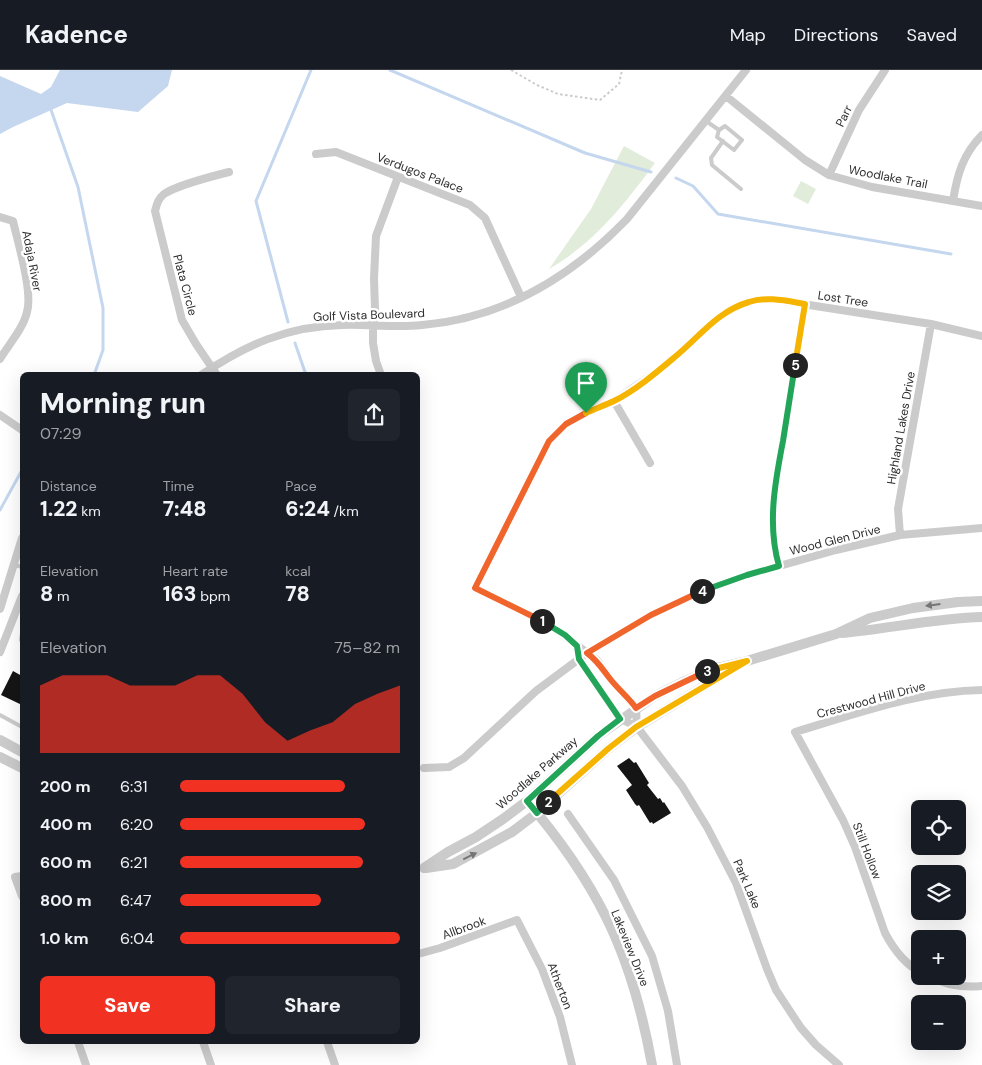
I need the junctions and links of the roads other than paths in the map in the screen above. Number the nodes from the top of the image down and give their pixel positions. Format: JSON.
{"nodes":[{"id":1,"x":746,"y":70,"type":"edge"},
{"id":2,"x":885,"y":70,"type":"edge"},
{"id":3,"x":726,"y":96,"type":"junction"},
{"id":4,"x":706,"y":121,"type":"junction"},
{"id":5,"x":719,"y":130,"type":"junction"},
{"id":6,"x":982,"y":135,"type":"edge"},
{"id":7,"x":723,"y":141,"type":"junction"},
{"id":8,"x":316,"y":154,"type":"dead end"},
{"id":9,"x":228,"y":172,"type":"dead end"},
{"id":10,"x":829,"y":175,"type":"junction"},
{"id":11,"x":398,"y":177,"type":"junction"},
{"id":12,"x":741,"y":189,"type":"dead end"},
{"id":13,"x":953,"y":201,"type":"junction"},
{"id":14,"x":982,"y":206,"type":"edge"},
{"id":15,"x":0,"y":217,"type":"edge"},
{"id":16,"x":521,"y":297,"type":"junction"},
{"id":17,"x":805,"y":304,"type":"junction"},
{"id":18,"x":931,"y":324,"type":"junction"},
{"id":19,"x":373,"y":326,"type":"junction"},
{"id":20,"x":982,"y":336,"type":"edge"},
{"id":21,"x":1,"y":354,"type":"edge"},
{"id":22,"x":212,"y":368,"type":"junction"},
{"id":23,"x":206,"y":372,"type":"edge"},
{"id":24,"x":215,"y":372,"type":"edge"},
{"id":25,"x":380,"y":372,"type":"edge"},
{"id":26,"x":614,"y":401,"type":"junction"},
{"id":27,"x":0,"y":415,"type":"edge"},
{"id":28,"x":20,"y":429,"type":"edge"},
{"id":29,"x":650,"y":463,"type":"dead end"},
{"id":30,"x":982,"y":528,"type":"edge"},
{"id":31,"x":900,"y":535,"type":"junction"},
{"id":32,"x":20,"y":552,"type":"edge"},
{"id":33,"x":18,"y":566,"type":"edge"},
{"id":34,"x":779,"y":566,"type":"junction"},
{"id":35,"x":20,"y":601,"type":"edge"},
{"id":36,"x":982,"y":601,"type":"edge"},
{"id":37,"x":0,"y":609,"type":"edge"},
{"id":38,"x":982,"y":617,"type":"edge"},
{"id":39,"x":836,"y":634,"type":"junction"},
{"id":40,"x":577,"y":646,"type":"junction"},
{"id":41,"x":0,"y":652,"type":"edge"},
{"id":42,"x":587,"y":653,"type":"junction"},
{"id":43,"x":579,"y":659,"type":"junction"},
{"id":44,"x":747,"y":661,"type":"junction"},
{"id":45,"x":613,"y":682,"type":"junction"},
{"id":46,"x":982,"y":690,"type":"edge"},
{"id":47,"x":601,"y":691,"type":"junction"},
{"id":48,"x":636,"y":708,"type":"junction"},
{"id":49,"x":0,"y":715,"type":"edge"},
{"id":50,"x":620,"y":719,"type":"junction"},
{"id":51,"x":20,"y":726,"type":"edge"},
{"id":52,"x":636,"y":727,"type":"junction"},
{"id":53,"x":796,"y":732,"type":"joint"},
{"id":54,"x":0,"y":740,"type":"edge"},
{"id":55,"x":20,"y":751,"type":"edge"},
{"id":56,"x":0,"y":757,"type":"edge"},
{"id":57,"x":20,"y":767,"type":"edge"},
{"id":58,"x":424,"y":768,"type":"dead end"},
{"id":59,"x":527,"y":801,"type":"junction"},
{"id":60,"x":537,"y":813,"type":"junction"},
{"id":61,"x":568,"y":814,"type":"dead end"},
{"id":62,"x":421,"y":869,"type":"edge"},
{"id":63,"x":517,"y":920,"type":"joint"},
{"id":64,"x":420,"y":953,"type":"edge"},
{"id":65,"x":911,"y":965,"type":"edge"},
{"id":66,"x":950,"y":985,"type":"edge"},
{"id":67,"x":982,"y":986,"type":"edge"},
{"id":68,"x":79,"y":1044,"type":"edge"},
{"id":69,"x":204,"y":1044,"type":"edge"},
{"id":70,"x":328,"y":1044,"type":"edge"},
{"id":71,"x":830,"y":1062,"type":"edge"},
{"id":72,"x":86,"y":1065,"type":"edge"},
{"id":73,"x":211,"y":1065,"type":"edge"},
{"id":74,"x":335,"y":1065,"type":"edge"},
{"id":75,"x":572,"y":1065,"type":"edge"},
{"id":76,"x":652,"y":1065,"type":"edge"},
{"id":77,"x":677,"y":1065,"type":"edge"},
{"id":78,"x":839,"y":1065,"type":"edge"}],
"edges":[{"from":1,"to":3,"type":"street","name":"Golf Vista Boulevard"},
{"from":2,"to":10,"type":"street","name":"Parr"},
{"from":3,"to":4,"type":"street","name":"Golf Vista Boulevard"},
{"from":3,"to":10,"type":"street","name":"Woodlake Trail"},
{"from":4,"to":5,"type":"lane"},
{"from":4,"to":16,"type":"street","name":"Golf Vista Boulevard"},
{"from":5,"to":7,"type":"lane"},
{"from":5,"to":7,"type":"lane"},
{"from":6,"to":13,"type":"street"},
{"from":7,"to":12,"type":"lane"},
{"from":8,"to":11,"type":"street","name":"Verdugos Palace"},
{"from":9,"to":22,"type":"street","name":"Plata Circle"},
{"from":10,"to":13,"type":"street","name":"Woodlake Trail"},
{"from":11,"to":16,"type":"street","name":"Verdugos Palace"},
{"from":11,"to":19,"type":"street"},
{"from":13,"to":14,"type":"street","name":"Woodlake Trail"},
{"from":15,"to":21,"type":"street","name":"Adaja River"},
{"from":16,"to":19,"type":"street","name":"Golf Vista Boulevard"},
{"from":17,"to":18,"type":"street","name":"Lost Tree"},
{"from":17,"to":26,"type":"street","name":"Lost Tree"},
{"from":17,"to":34,"type":"street"},
{"from":18,"to":20,"type":"street","name":"Lost Tree"},
{"from":18,"to":31,"type":"street","name":"Highland Lakes Drive"},
{"from":19,"to":22,"type":"street","name":"Golf Vista Boulevard"},
{"from":19,"to":25,"type":"street"},
{"from":22,"to":23,"type":"street","name":"Golf Vista Boulevard"},
{"from":22,"to":24,"type":"street","name":"Plata Circle"},
{"from":26,"to":29,"type":"street"},
{"from":26,"to":40,"type":"street","name":"Lost Tree"},
{"from":27,"to":28,"type":"street"},
{"from":30,"to":31,"type":"street","name":"Wood Glen Drive"},
{"from":31,"to":34,"type":"street","name":"Wood Glen Drive"},
{"from":32,"to":33,"type":"street"},
{"from":33,"to":37,"type":"street"},
{"from":34,"to":42,"type":"street","name":"Wood Glen Drive"},
{"from":35,"to":41,"type":"street"},
{"from":36,"to":39,"type":"street","name":"Woodlake Parkway","one_way":true},
{"from":38,"to":39,"type":"street","name":"Woodlake Parkway"},
{"from":39,"to":44,"type":"street","name":"Woodlake Parkway"},
{"from":40,"to":42,"type":"street"},
{"from":40,"to":43,"type":"street"},
{"from":42,"to":43,"type":"street","name":"Wood Glen Drive"},
{"from":42,"to":45,"type":"street"},
{"from":43,"to":47,"type":"street"},
{"from":43,"to":58,"type":"street","name":"Wood Glen Drive"},
{"from":44,"to":48,"type":"street","name":"Woodlake Parkway"},
{"from":44,"to":52,"type":"street","name":"Woodlake Parkway"},
{"from":45,"to":47,"type":"street"},
{"from":45,"to":48,"type":"street"},
{"from":46,"to":53,"type":"street","name":"Crestwood Hill Drive"},
{"from":47,"to":50,"type":"street"},
{"from":48,"to":50,"type":"street","name":"Woodlake Parkway"},
{"from":48,"to":52,"type":"street"},
{"from":49,"to":51,"type":"lane"},
{"from":50,"to":52,"type":"street","name":"Park Lake"},
{"from":50,"to":59,"type":"street","name":"Woodlake Parkway"},
{"from":52,"to":60,"type":"street","name":"Woodlake Parkway"},
{"from":52,"to":71,"type":"street","name":"Park Lake"},
{"from":53,"to":65,"type":"street","name":"Still Hollow"},
{"from":54,"to":55,"type":"street"},
{"from":56,"to":57,"type":"street"},
{"from":59,"to":60,"type":"street","name":"Lakeview Drive"},
{"from":59,"to":62,"type":"street","name":"Woodlake Parkway"},
{"from":62,"to":60,"type":"street","name":"Woodlake Parkway","one_way":true},
{"from":60,"to":76,"type":"street","name":"Lakeview Drive"},
{"from":61,"to":77,"type":"street"},
{"from":63,"to":64,"type":"street","name":"Allbrook"},
{"from":63,"to":75,"type":"street","name":"Atherton"},
{"from":66,"to":67,"type":"street"},
{"from":68,"to":72,"type":"street"},
{"from":69,"to":73,"type":"street"},
{"from":70,"to":74,"type":"street"},
{"from":71,"to":78,"type":"street","name":"Park Lake"}]}
